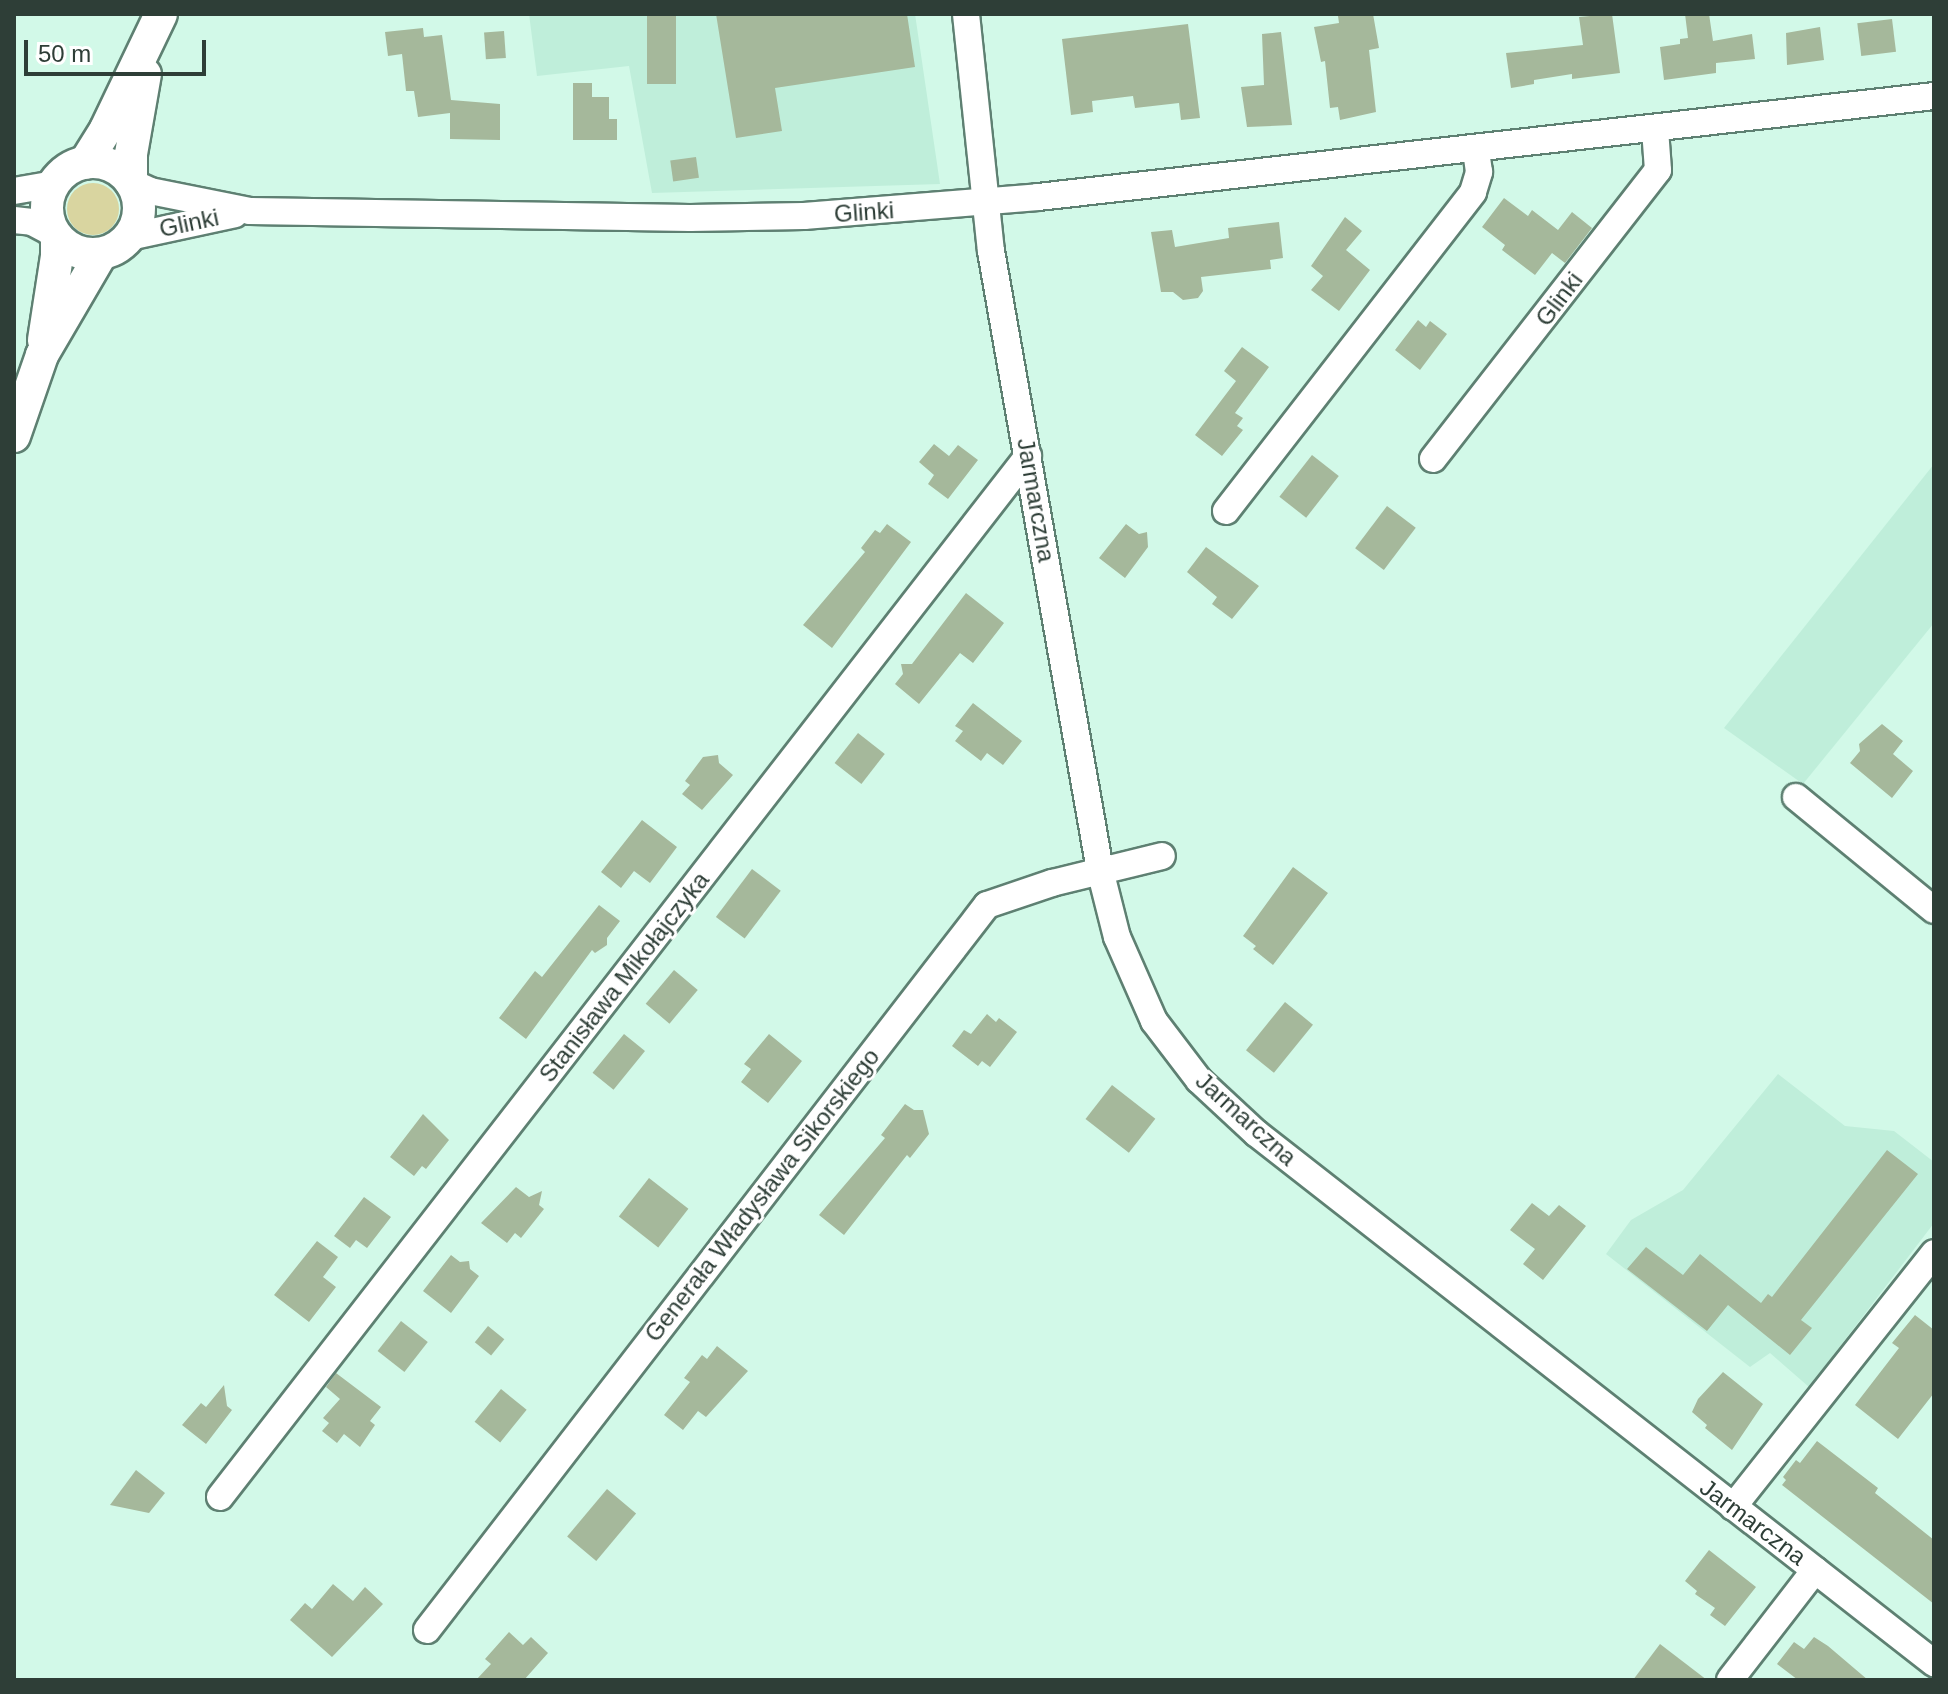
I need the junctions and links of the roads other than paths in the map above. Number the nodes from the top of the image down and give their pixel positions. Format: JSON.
{"nodes":[{"id":1,"x":966,"y":14,"type":"edge"},
{"id":2,"x":156,"y":27,"type":"edge"},
{"id":3,"x":1934,"y":96,"type":"edge"},
{"id":4,"x":1655,"y":129,"type":"junction"},
{"id":5,"x":1476,"y":150,"type":"junction"},
{"id":6,"x":85,"y":163,"type":"junction"},
{"id":7,"x":131,"y":182,"type":"junction"},
{"id":8,"x":54,"y":184,"type":"junction"},
{"id":9,"x":14,"y":191,"type":"edge"},
{"id":10,"x":984,"y":203,"type":"junction"},
{"id":11,"x":250,"y":211,"type":"junction"},
{"id":12,"x":14,"y":220,"type":"edge"},
{"id":13,"x":55,"y":235,"type":"junction"},
{"id":14,"x":129,"y":237,"type":"junction"},
{"id":15,"x":101,"y":254,"type":"junction"},
{"id":16,"x":42,"y":355,"type":"junction"},
{"id":17,"x":14,"y":436,"type":"edge"},
{"id":18,"x":1028,"y":456,"type":"junction"},
{"id":19,"x":1433,"y":459,"type":"dead end"},
{"id":20,"x":1226,"y":511,"type":"dead end"},
{"id":21,"x":1796,"y":797,"type":"dead end"},
{"id":22,"x":1162,"y":856,"type":"dead end"},
{"id":23,"x":1100,"y":870,"type":"junction"},
{"id":24,"x":1934,"y":910,"type":"edge"},
{"id":25,"x":1934,"y":1253,"type":"edge"},
{"id":26,"x":220,"y":1497,"type":"dead end"},
{"id":27,"x":1733,"y":1507,"type":"junction"},
{"id":28,"x":1815,"y":1570,"type":"junction"},
{"id":29,"x":427,"y":1630,"type":"dead end"},
{"id":30,"x":1934,"y":1663,"type":"edge"},
{"id":31,"x":1730,"y":1680,"type":"edge"}],
"edges":[{"from":1,"to":10,"type":"street","name":"Jarmarczna"},
{"from":2,"to":6,"type":"main road"},
{"from":2,"to":7,"type":"main road"},
{"from":3,"to":4,"type":"street","name":"Glinki"},
{"from":4,"to":5,"type":"street","name":"Glinki"},
{"from":4,"to":19,"type":"street","name":"Glinki"},
{"from":5,"to":10,"type":"street","name":"Glinki"},
{"from":5,"to":20,"type":"street"},
{"from":6,"to":7,"type":"main road"},
{"from":6,"to":8,"type":"main road"},
{"from":7,"to":11,"type":"street","name":"Glinki"},
{"from":7,"to":14,"type":"main road"},
{"from":8,"to":9,"type":"street"},
{"from":8,"to":13,"type":"main road"},
{"from":10,"to":11,"type":"street","name":"Glinki"},
{"from":10,"to":18,"type":"street","name":"Jarmarczna"},
{"from":11,"to":14,"type":"street","name":"Glinki"},
{"from":12,"to":13,"type":"street"},
{"from":13,"to":15,"type":"main road"},
{"from":13,"to":16,"type":"main road"},
{"from":14,"to":15,"type":"main road"},
{"from":15,"to":16,"type":"main road"},
{"from":16,"to":17,"type":"main road"},
{"from":18,"to":23,"type":"street","name":"Jarmarczna"},
{"from":18,"to":26,"type":"street","name":"Stanisława Mikołajczyka"},
{"from":21,"to":24,"type":"street"},
{"from":22,"to":23,"type":"street","name":"Generała Władysława Sikorskiego"},
{"from":23,"to":27,"type":"street","name":"Jarmarczna"},
{"from":23,"to":29,"type":"street","name":"Generała Władysława Sikorskiego"},
{"from":25,"to":27,"type":"street"},
{"from":27,"to":28,"type":"street","name":"Jarmarczna"},
{"from":28,"to":30,"type":"street","name":"Jarmarczna"},
{"from":28,"to":31,"type":"street"}]}
